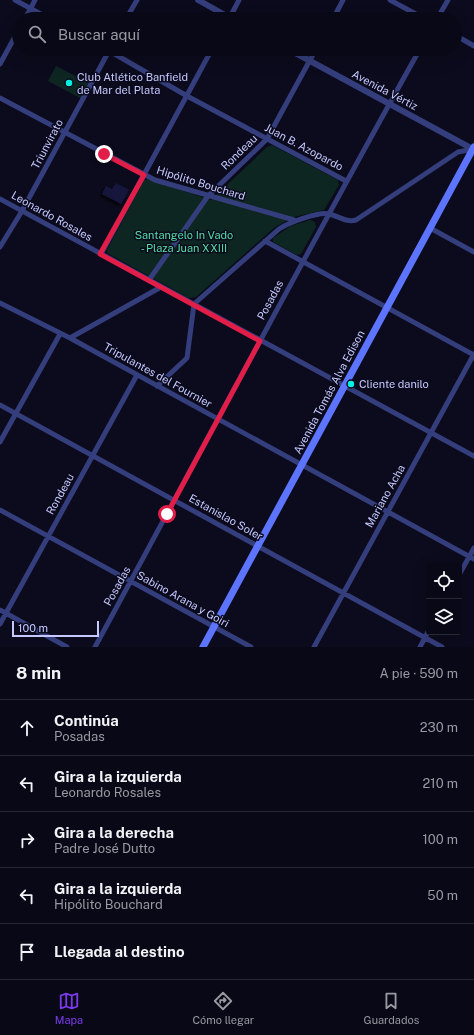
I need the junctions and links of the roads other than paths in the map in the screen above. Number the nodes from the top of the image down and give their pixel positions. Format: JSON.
{"nodes":[{"id":1,"x":15,"y":0,"type":"edge"},
{"id":2,"x":35,"y":0,"type":"edge"},
{"id":3,"x":137,"y":0,"type":"edge"},
{"id":4,"x":198,"y":0,"type":"edge"},
{"id":5,"x":239,"y":0,"type":"edge"},
{"id":6,"x":344,"y":0,"type":"edge"},
{"id":7,"x":390,"y":0,"type":"edge"},
{"id":8,"x":448,"y":0,"type":"edge"},
{"id":9,"x":30,"y":8,"type":"junction"},
{"id":10,"x":28,"y":12,"type":"edge"},
{"id":11,"x":37,"y":12,"type":"edge"},
{"id":12,"x":130,"y":12,"type":"edge"},
{"id":13,"x":219,"y":12,"type":"edge"},
{"id":14,"x":233,"y":12,"type":"edge"},
{"id":15,"x":337,"y":12,"type":"edge"},
{"id":16,"x":412,"y":12,"type":"edge"},
{"id":17,"x":441,"y":12,"type":"edge"},
{"id":18,"x":462,"y":39,"type":"edge"},
{"id":19,"x":12,"y":42,"type":"edge"},
{"id":20,"x":474,"y":46,"type":"edge"},
{"id":21,"x":105,"y":56,"type":"edge"},
{"id":22,"x":118,"y":56,"type":"edge"},
{"id":23,"x":208,"y":56,"type":"edge"},
{"id":24,"x":301,"y":56,"type":"edge"},
{"id":25,"x":312,"y":56,"type":"edge"},
{"id":26,"x":416,"y":56,"type":"edge"},
{"id":27,"x":310,"y":61,"type":"junction"},
{"id":28,"x":0,"y":64,"type":"edge"},
{"id":29,"x":187,"y":96,"type":"junction"},
{"id":30,"x":0,"y":98,"type":"edge"},
{"id":31,"x":390,"y":103,"type":"junction"},
{"id":32,"x":64,"y":132,"type":"junction"},
{"id":33,"x":267,"y":139,"type":"junction"},
{"id":34,"x":474,"y":149,"type":"edge"},
{"id":35,"x":144,"y":175,"type":"junction"},
{"id":36,"x":346,"y":181,"type":"junction"},
{"id":37,"x":208,"y":196,"type":"junction"},
{"id":38,"x":0,"y":198,"type":"edge"},
{"id":39,"x":22,"y":211,"type":"junction"},
{"id":40,"x":328,"y":213,"type":"junction"},
{"id":41,"x":294,"y":220,"type":"junction"},
{"id":42,"x":430,"y":228,"type":"junction"},
{"id":43,"x":265,"y":241,"type":"junction"},
{"id":44,"x":0,"y":247,"type":"edge"},
{"id":45,"x":474,"y":252,"type":"edge"},
{"id":46,"x":100,"y":254,"type":"junction"},
{"id":47,"x":303,"y":261,"type":"junction"},
{"id":48,"x":149,"y":280,"type":"junction"},
{"id":49,"x":161,"y":287,"type":"junction"},
{"id":50,"x":0,"y":303,"type":"edge"},
{"id":51,"x":194,"y":304,"type":"junction"},
{"id":52,"x":387,"y":308,"type":"junction"},
{"id":53,"x":60,"y":334,"type":"junction"},
{"id":54,"x":70,"y":338,"type":"junction"},
{"id":55,"x":260,"y":341,"type":"junction"},
{"id":56,"x":474,"y":355,"type":"edge"},
{"id":57,"x":137,"y":375,"type":"junction"},
{"id":58,"x":157,"y":386,"type":"junction"},
{"id":59,"x":344,"y":387,"type":"junction"},
{"id":60,"x":0,"y":405,"type":"edge"},
{"id":61,"x":16,"y":414,"type":"junction"},
{"id":62,"x":219,"y":420,"type":"junction"},
{"id":63,"x":431,"y":432,"type":"junction"},
{"id":64,"x":0,"y":442,"type":"edge"},
{"id":65,"x":92,"y":456,"type":"junction"},
{"id":66,"x":474,"y":456,"type":"edge"},
{"id":67,"x":302,"y":465,"type":"junction"},
{"id":68,"x":174,"y":501,"type":"junction"},
{"id":69,"x":0,"y":510,"type":"edge"},
{"id":70,"x":388,"y":512,"type":"junction"},
{"id":71,"x":48,"y":536,"type":"junction"},
{"id":72,"x":258,"y":547,"type":"junction"},
{"id":73,"x":474,"y":548,"type":"edge"},
{"id":74,"x":472,"y":558,"type":"edge"},
{"id":75,"x":462,"y":571,"type":"edge"},
{"id":76,"x":130,"y":581,"type":"junction"},
{"id":77,"x":343,"y":593,"type":"junction"},
{"id":78,"x":0,"y":610,"type":"edge"},
{"id":79,"x":6,"y":614,"type":"junction"},
{"id":80,"x":0,"y":624,"type":"edge"},
{"id":81,"x":214,"y":627,"type":"junction"},
{"id":82,"x":426,"y":635,"type":"edge"},
{"id":83,"x":425,"y":638,"type":"junction"},
{"id":84,"x":67,"y":647,"type":"edge"},
{"id":85,"x":95,"y":647,"type":"edge"},
{"id":86,"x":203,"y":647,"type":"edge"},
{"id":87,"x":251,"y":647,"type":"edge"},
{"id":88,"x":314,"y":647,"type":"edge"},
{"id":89,"x":420,"y":647,"type":"edge"},
{"id":90,"x":442,"y":647,"type":"edge"}],
"edges":[{"from":1,"to":9,"type":"street"},
{"from":2,"to":9,"type":"street"},
{"from":3,"to":12,"type":"street"},
{"from":4,"to":13,"type":"street"},
{"from":5,"to":14,"type":"street"},
{"from":6,"to":15,"type":"street"},
{"from":7,"to":16,"type":"street"},
{"from":8,"to":17,"type":"street"},
{"from":9,"to":10,"type":"street"},
{"from":9,"to":11,"type":"street"},
{"from":18,"to":20,"type":"street"},
{"from":19,"to":28,"type":"street"},
{"from":21,"to":32,"type":"street","name":"Triunvirato"},
{"from":22,"to":29,"type":"street","name":"Juan B. Azopardo"},
{"from":23,"to":29,"type":"street"},
{"from":24,"to":27,"type":"street","name":"Avenida Vértiz"},
{"from":25,"to":27,"type":"street","name":"Rondeau"},
{"from":26,"to":31,"type":"street","name":"Posadas"},
{"from":27,"to":31,"type":"street","name":"Avenida Vértiz"},
{"from":27,"to":33,"type":"street","name":"Rondeau"},
{"from":29,"to":33,"type":"street","name":"Juan B. Azopardo"},
{"from":29,"to":35,"type":"street"},
{"from":30,"to":32,"type":"street","name":"Hipólito Bouchard"},
{"from":31,"to":34,"type":"street","name":"Avenida Vértiz"},
{"from":31,"to":36,"type":"street","name":"Posadas"},
{"from":32,"to":35,"type":"street","name":"Hipólito Bouchard"},
{"from":32,"to":39,"type":"street","name":"Triunvirato"},
{"from":33,"to":36,"type":"street","name":"Juan B. Azopardo"},
{"from":33,"to":37,"type":"street","name":"Rondeau"},
{"from":34,"to":40,"type":"street"},
{"from":34,"to":42,"type":"main road","name":"Avenida Tomás Alva Edison"},
{"from":35,"to":37,"type":"street","name":"Hipólito Bouchard"},
{"from":35,"to":46,"type":"street"},
{"from":36,"to":40,"type":"street","name":"Posadas"},
{"from":37,"to":41,"type":"street","name":"Hipólito Bouchard"},
{"from":37,"to":48,"type":"street","name":"Rondeau"},
{"from":38,"to":39,"type":"street","name":"Leonardo Rosales"},
{"from":39,"to":44,"type":"street","name":"Triunvirato"},
{"from":39,"to":46,"type":"street","name":"Leonardo Rosales"},
{"from":40,"to":41,"type":"street"},
{"from":40,"to":47,"type":"street","name":"Posadas"},
{"from":41,"to":43,"type":"street"},
{"from":42,"to":45,"type":"street"},
{"from":42,"to":52,"type":"main road","name":"Avenida Tomás Alva Edison"},
{"from":43,"to":47,"type":"street"},
{"from":43,"to":51,"type":"street"},
{"from":46,"to":48,"type":"street","name":"Leonardo Rosales"},
{"from":47,"to":52,"type":"street"},
{"from":47,"to":55,"type":"street","name":"Posadas"},
{"from":48,"to":49,"type":"street","name":"Leonardo Rosales"},
{"from":49,"to":51,"type":"street","name":"Leonardo Rosales"},
{"from":49,"to":54,"type":"street"},
{"from":50,"to":53,"type":"street","name":"Tripulantes del Fournier"},
{"from":51,"to":55,"type":"street","name":"Leonardo Rosales"},
{"from":51,"to":58,"type":"street"},
{"from":52,"to":56,"type":"street"},
{"from":52,"to":59,"type":"main road","name":"Avenida Tomás Alva Edison"},
{"from":53,"to":54,"type":"street","name":"Tripulantes del Fournier"},
{"from":53,"to":61,"type":"street"},
{"from":54,"to":57,"type":"street","name":"Tripulantes del Fournier"},
{"from":55,"to":59,"type":"street","name":"Leonardo Rosales"},
{"from":55,"to":62,"type":"street","name":"Posadas"},
{"from":56,"to":63,"type":"street","name":"Mariano Acha"},
{"from":57,"to":58,"type":"street","name":"Tripulantes del Fournier"},
{"from":57,"to":65,"type":"street","name":"Rondeau"},
{"from":58,"to":62,"type":"street","name":"Tripulantes del Fournier"},
{"from":59,"to":63,"type":"street","name":"Leonardo Rosales"},
{"from":59,"to":67,"type":"main road","name":"Avenida Tomás Alva Edison"},
{"from":60,"to":61,"type":"street","name":"Estanislao Soler"},
{"from":61,"to":64,"type":"street"},
{"from":61,"to":65,"type":"street","name":"Estanislao Soler"},
{"from":62,"to":67,"type":"street","name":"Tripulantes del Fournier"},
{"from":62,"to":68,"type":"street","name":"Posadas"},
{"from":63,"to":66,"type":"street","name":"Leonardo Rosales"},
{"from":63,"to":70,"type":"street","name":"Mariano Acha"},
{"from":65,"to":68,"type":"street","name":"Estanislao Soler"},
{"from":65,"to":71,"type":"street","name":"Rondeau"},
{"from":67,"to":70,"type":"street","name":"Tripulantes del Fournier"},
{"from":67,"to":72,"type":"main road","name":"Avenida Tomás Alva Edison"},
{"from":68,"to":72,"type":"street","name":"Estanislao Soler"},
{"from":68,"to":76,"type":"street","name":"Posadas"},
{"from":69,"to":71,"type":"street","name":"Sabino Arana y Goiri"},
{"from":70,"to":74,"type":"street","name":"Tripulantes del Fournier"},
{"from":70,"to":77,"type":"street","name":"Mariano Acha"},
{"from":71,"to":76,"type":"street","name":"Sabino Arana y Goiri"},
{"from":71,"to":79,"type":"street","name":"Rondeau"},
{"from":72,"to":77,"type":"street","name":"Estanislao Soler"},
{"from":72,"to":81,"type":"main road","name":"Avenida Tomás Alva Edison"},
{"from":73,"to":74,"type":"street"},
{"from":74,"to":75,"type":"street"},
{"from":76,"to":81,"type":"street","name":"Sabino Arana y Goiri"},
{"from":76,"to":85,"type":"street","name":"Posadas"},
{"from":77,"to":83,"type":"street","name":"Estanislao Soler"},
{"from":77,"to":88,"type":"street","name":"Mariano Acha"},
{"from":78,"to":79,"type":"street"},
{"from":79,"to":80,"type":"street","name":"Rondeau"},
{"from":79,"to":84,"type":"street"},
{"from":81,"to":86,"type":"main road","name":"Avenida Tomás Alva Edison"},
{"from":81,"to":87,"type":"street","name":"Sabino Arana y Goiri"},
{"from":82,"to":83,"type":"street"},
{"from":83,"to":89,"type":"street"},
{"from":83,"to":90,"type":"street","name":"Estanislao Soler"}]}
